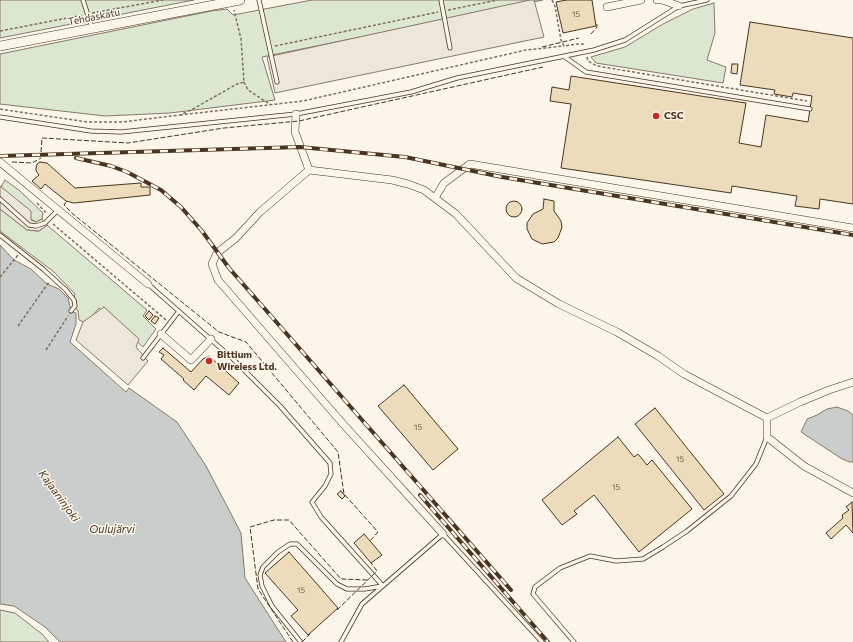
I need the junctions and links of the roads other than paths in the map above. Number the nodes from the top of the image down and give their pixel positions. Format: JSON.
{"nodes":[{"id":1,"x":83,"y":0,"type":"edge"},
{"id":2,"x":259,"y":0,"type":"edge"},
{"id":3,"x":441,"y":0,"type":"edge"},
{"id":4,"x":641,"y":0,"type":"edge"},
{"id":5,"x":657,"y":0,"type":"edge"},
{"id":6,"x":707,"y":0,"type":"edge"},
{"id":7,"x":236,"y":1,"type":"edge"},
{"id":8,"x":679,"y":6,"type":"junction"},
{"id":9,"x":607,"y":7,"type":"dead end"},
{"id":10,"x":92,"y":28,"type":"junction"},
{"id":11,"x":0,"y":46,"type":"edge"},
{"id":12,"x":450,"y":48,"type":"dead end"},
{"id":13,"x":565,"y":57,"type":"junction"},
{"id":14,"x":278,"y":82,"type":"dead end"},
{"id":15,"x":810,"y":109,"type":"dead end"},
{"id":16,"x":296,"y":114,"type":"junction"},
{"id":17,"x":0,"y":117,"type":"edge"},
{"id":18,"x":0,"y":162,"type":"edge"},
{"id":19,"x":309,"y":170,"type":"junction"},
{"id":20,"x":435,"y":198,"type":"junction"},
{"id":21,"x":0,"y":199,"type":"edge"},
{"id":22,"x":58,"y":210,"type":"junction"},
{"id":23,"x":853,"y":228,"type":"edge"},
{"id":24,"x":0,"y":235,"type":"edge"},
{"id":25,"x":148,"y":284,"type":"joint"},
{"id":26,"x":71,"y":311,"type":"road end"},
{"id":27,"x":179,"y":311,"type":"junction"},
{"id":28,"x":161,"y":334,"type":"junction"},
{"id":29,"x":211,"y":339,"type":"junction"},
{"id":30,"x":143,"y":358,"type":"dead end"},
{"id":31,"x":853,"y":382,"type":"edge"},
{"id":32,"x":767,"y":418,"type":"junction"},
{"id":33,"x":767,"y":437,"type":"junction"},
{"id":34,"x":853,"y":493,"type":"edge"},
{"id":35,"x":443,"y":534,"type":"junction"},
{"id":36,"x":383,"y":586,"type":"junction"},
{"id":37,"x":300,"y":641,"type":"edge"},
{"id":38,"x":341,"y":642,"type":"edge"},
{"id":39,"x":542,"y":642,"type":"edge"},
{"id":40,"x":574,"y":642,"type":"edge"}],
"edges":[{"from":1,"to":10,"type":"lane"},
{"from":2,"to":14,"type":"lane"},
{"from":3,"to":12,"type":"lane"},
{"from":4,"to":9,"type":"street"},
{"from":5,"to":8,"type":"street"},
{"from":6,"to":8,"type":"lane"},
{"from":7,"to":10,"type":"street","name":"Tehdaskatu"},
{"from":8,"to":13,"type":"lane"},
{"from":10,"to":11,"type":"street","name":"Tehdaskatu"},
{"from":13,"to":15,"type":"lane"},
{"from":13,"to":16,"type":"lane"},
{"from":16,"to":17,"type":"lane"},
{"from":16,"to":19,"type":"street"},
{"from":18,"to":22,"type":"street"},
{"from":19,"to":20,"type":"street"},
{"from":19,"to":35,"type":"street"},
{"from":20,"to":23,"type":"street"},
{"from":20,"to":32,"type":"street"},
{"from":21,"to":22,"type":"lane"},
{"from":22,"to":25,"type":"street"},
{"from":24,"to":26,"type":"lane"},
{"from":25,"to":27,"type":"lane"},
{"from":27,"to":28,"type":"lane"},
{"from":27,"to":29,"type":"lane"},
{"from":28,"to":29,"type":"street"},
{"from":28,"to":30,"type":"lane"},
{"from":29,"to":36,"type":"lane"},
{"from":31,"to":32,"type":"street"},
{"from":32,"to":33,"type":"street"},
{"from":33,"to":34,"type":"street"},
{"from":33,"to":40,"type":"lane"},
{"from":35,"to":36,"type":"lane"},
{"from":35,"to":39,"type":"lane"},
{"from":36,"to":37,"type":"lane"},
{"from":36,"to":38,"type":"lane"}]}
